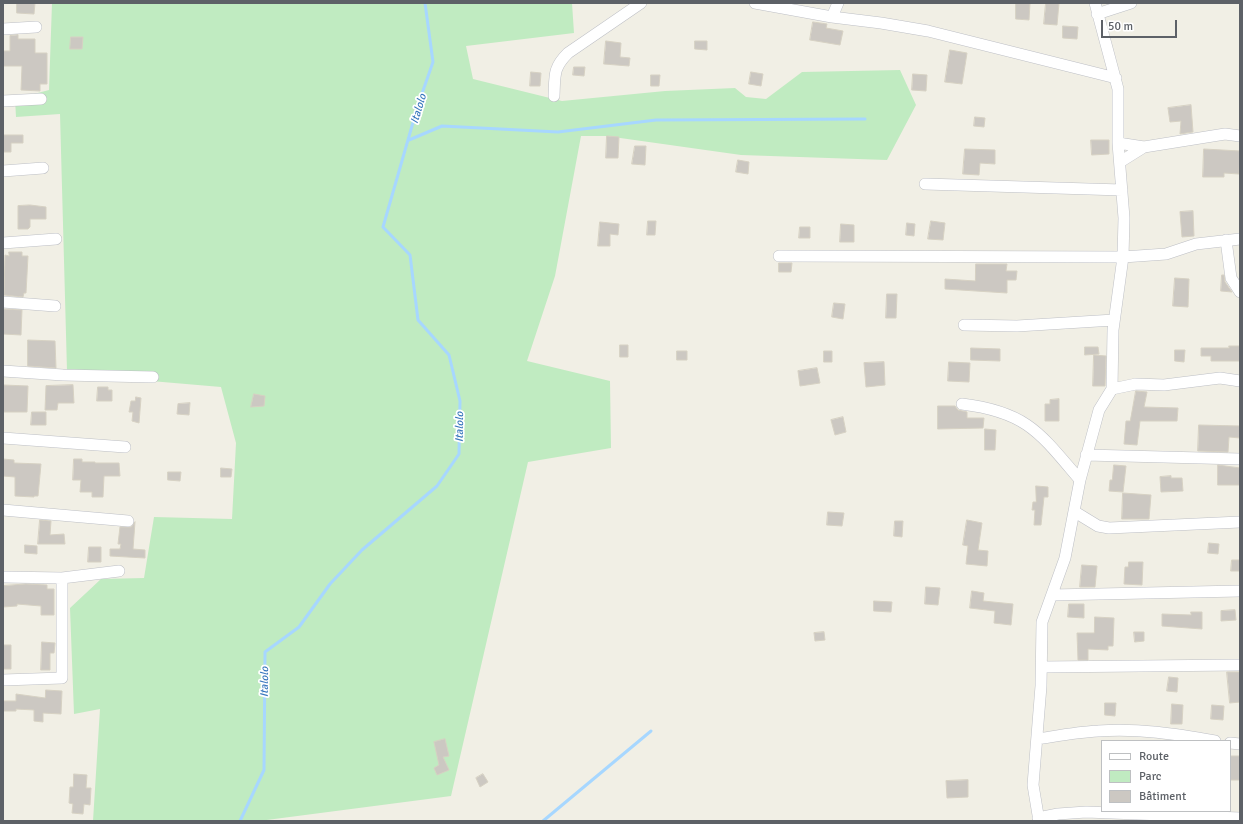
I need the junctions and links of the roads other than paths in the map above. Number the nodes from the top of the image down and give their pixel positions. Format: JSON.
{"nodes":[{"id":1,"x":641,"y":3,"type":"edge"},
{"id":2,"x":755,"y":3,"type":"edge"},
{"id":3,"x":838,"y":3,"type":"edge"},
{"id":4,"x":1095,"y":3,"type":"edge"},
{"id":5,"x":1131,"y":3,"type":"edge"},
{"id":6,"x":1097,"y":14,"type":"junction"},
{"id":7,"x":832,"y":17,"type":"junction"},
{"id":8,"x":36,"y":27,"type":"dead end"},
{"id":9,"x":3,"y":29,"type":"edge"},
{"id":10,"x":1116,"y":78,"type":"junction"},
{"id":11,"x":554,"y":96,"type":"dead end"},
{"id":12,"x":41,"y":99,"type":"dead end"},
{"id":13,"x":3,"y":101,"type":"edge"},
{"id":14,"x":1240,"y":136,"type":"edge"},
{"id":15,"x":1118,"y":143,"type":"junction"},
{"id":16,"x":1144,"y":147,"type":"junction"},
{"id":17,"x":1120,"y":162,"type":"junction"},
{"id":18,"x":43,"y":168,"type":"dead end"},
{"id":19,"x":3,"y":171,"type":"edge"},
{"id":20,"x":926,"y":184,"type":"dead end"},
{"id":21,"x":1122,"y":190,"type":"junction"},
{"id":22,"x":56,"y":239,"type":"dead end"},
{"id":23,"x":1240,"y":239,"type":"edge"},
{"id":24,"x":1226,"y":240,"type":"junction"},
{"id":25,"x":3,"y":243,"type":"edge"},
{"id":26,"x":779,"y":256,"type":"dead end"},
{"id":27,"x":1122,"y":257,"type":"junction"},
{"id":28,"x":1240,"y":292,"type":"edge"},
{"id":29,"x":3,"y":302,"type":"edge"},
{"id":30,"x":55,"y":306,"type":"dead end"},
{"id":31,"x":1114,"y":320,"type":"junction"},
{"id":32,"x":964,"y":325,"type":"dead end"},
{"id":33,"x":3,"y":371,"type":"edge"},
{"id":34,"x":153,"y":377,"type":"dead end"},
{"id":35,"x":1240,"y":381,"type":"edge"},
{"id":36,"x":1112,"y":389,"type":"junction"},
{"id":37,"x":962,"y":404,"type":"dead end"},
{"id":38,"x":3,"y":438,"type":"edge"},
{"id":39,"x":125,"y":447,"type":"dead end"},
{"id":40,"x":1086,"y":455,"type":"junction"},
{"id":41,"x":1240,"y":459,"type":"edge"},
{"id":42,"x":1080,"y":480,"type":"junction"},
{"id":43,"x":3,"y":510,"type":"edge"},
{"id":44,"x":1075,"y":512,"type":"junction"},
{"id":45,"x":128,"y":521,"type":"dead end"},
{"id":46,"x":1240,"y":522,"type":"edge"},
{"id":47,"x":119,"y":571,"type":"dead end"},
{"id":48,"x":3,"y":577,"type":"edge"},
{"id":49,"x":62,"y":578,"type":"junction"},
{"id":50,"x":1240,"y":592,"type":"edge"},
{"id":51,"x":1052,"y":595,"type":"junction"},
{"id":52,"x":1240,"y":665,"type":"edge"},
{"id":53,"x":1042,"y":667,"type":"junction"},
{"id":54,"x":3,"y":680,"type":"edge"},
{"id":55,"x":1037,"y":739,"type":"junction"},
{"id":56,"x":1210,"y":740,"type":"edge"},
{"id":57,"x":1240,"y":818,"type":"edge"},
{"id":58,"x":1038,"y":820,"type":"edge"}],
"edges":[{"from":1,"to":11,"type":"street"},
{"from":2,"to":7,"type":"street"},
{"from":3,"to":7,"type":"street"},
{"from":4,"to":6,"type":"street"},
{"from":5,"to":6,"type":"street"},
{"from":6,"to":10,"type":"street"},
{"from":7,"to":10,"type":"street"},
{"from":8,"to":9,"type":"street"},
{"from":10,"to":15,"type":"street"},
{"from":12,"to":13,"type":"street"},
{"from":14,"to":16,"type":"street"},
{"from":15,"to":16,"type":"street"},
{"from":15,"to":17,"type":"street"},
{"from":16,"to":17,"type":"street"},
{"from":17,"to":21,"type":"street"},
{"from":18,"to":19,"type":"street"},
{"from":20,"to":21,"type":"street"},
{"from":21,"to":27,"type":"street"},
{"from":22,"to":25,"type":"street"},
{"from":23,"to":24,"type":"street"},
{"from":24,"to":27,"type":"street"},
{"from":24,"to":28,"type":"street"},
{"from":26,"to":27,"type":"street"},
{"from":27,"to":31,"type":"street"},
{"from":29,"to":30,"type":"street"},
{"from":31,"to":32,"type":"street"},
{"from":31,"to":36,"type":"street"},
{"from":33,"to":34,"type":"street"},
{"from":35,"to":36,"type":"street"},
{"from":36,"to":40,"type":"street"},
{"from":37,"to":42,"type":"street"},
{"from":38,"to":39,"type":"street"},
{"from":40,"to":41,"type":"street"},
{"from":40,"to":42,"type":"street"},
{"from":42,"to":44,"type":"street"},
{"from":43,"to":45,"type":"street"},
{"from":44,"to":46,"type":"street"},
{"from":44,"to":51,"type":"street"},
{"from":47,"to":49,"type":"street"},
{"from":48,"to":49,"type":"street"},
{"from":49,"to":54,"type":"street"},
{"from":50,"to":51,"type":"street"},
{"from":51,"to":53,"type":"street"},
{"from":52,"to":53,"type":"street"},
{"from":53,"to":55,"type":"street"},
{"from":55,"to":56,"type":"street"},
{"from":55,"to":58,"type":"street"},
{"from":57,"to":58,"type":"street"}]}
